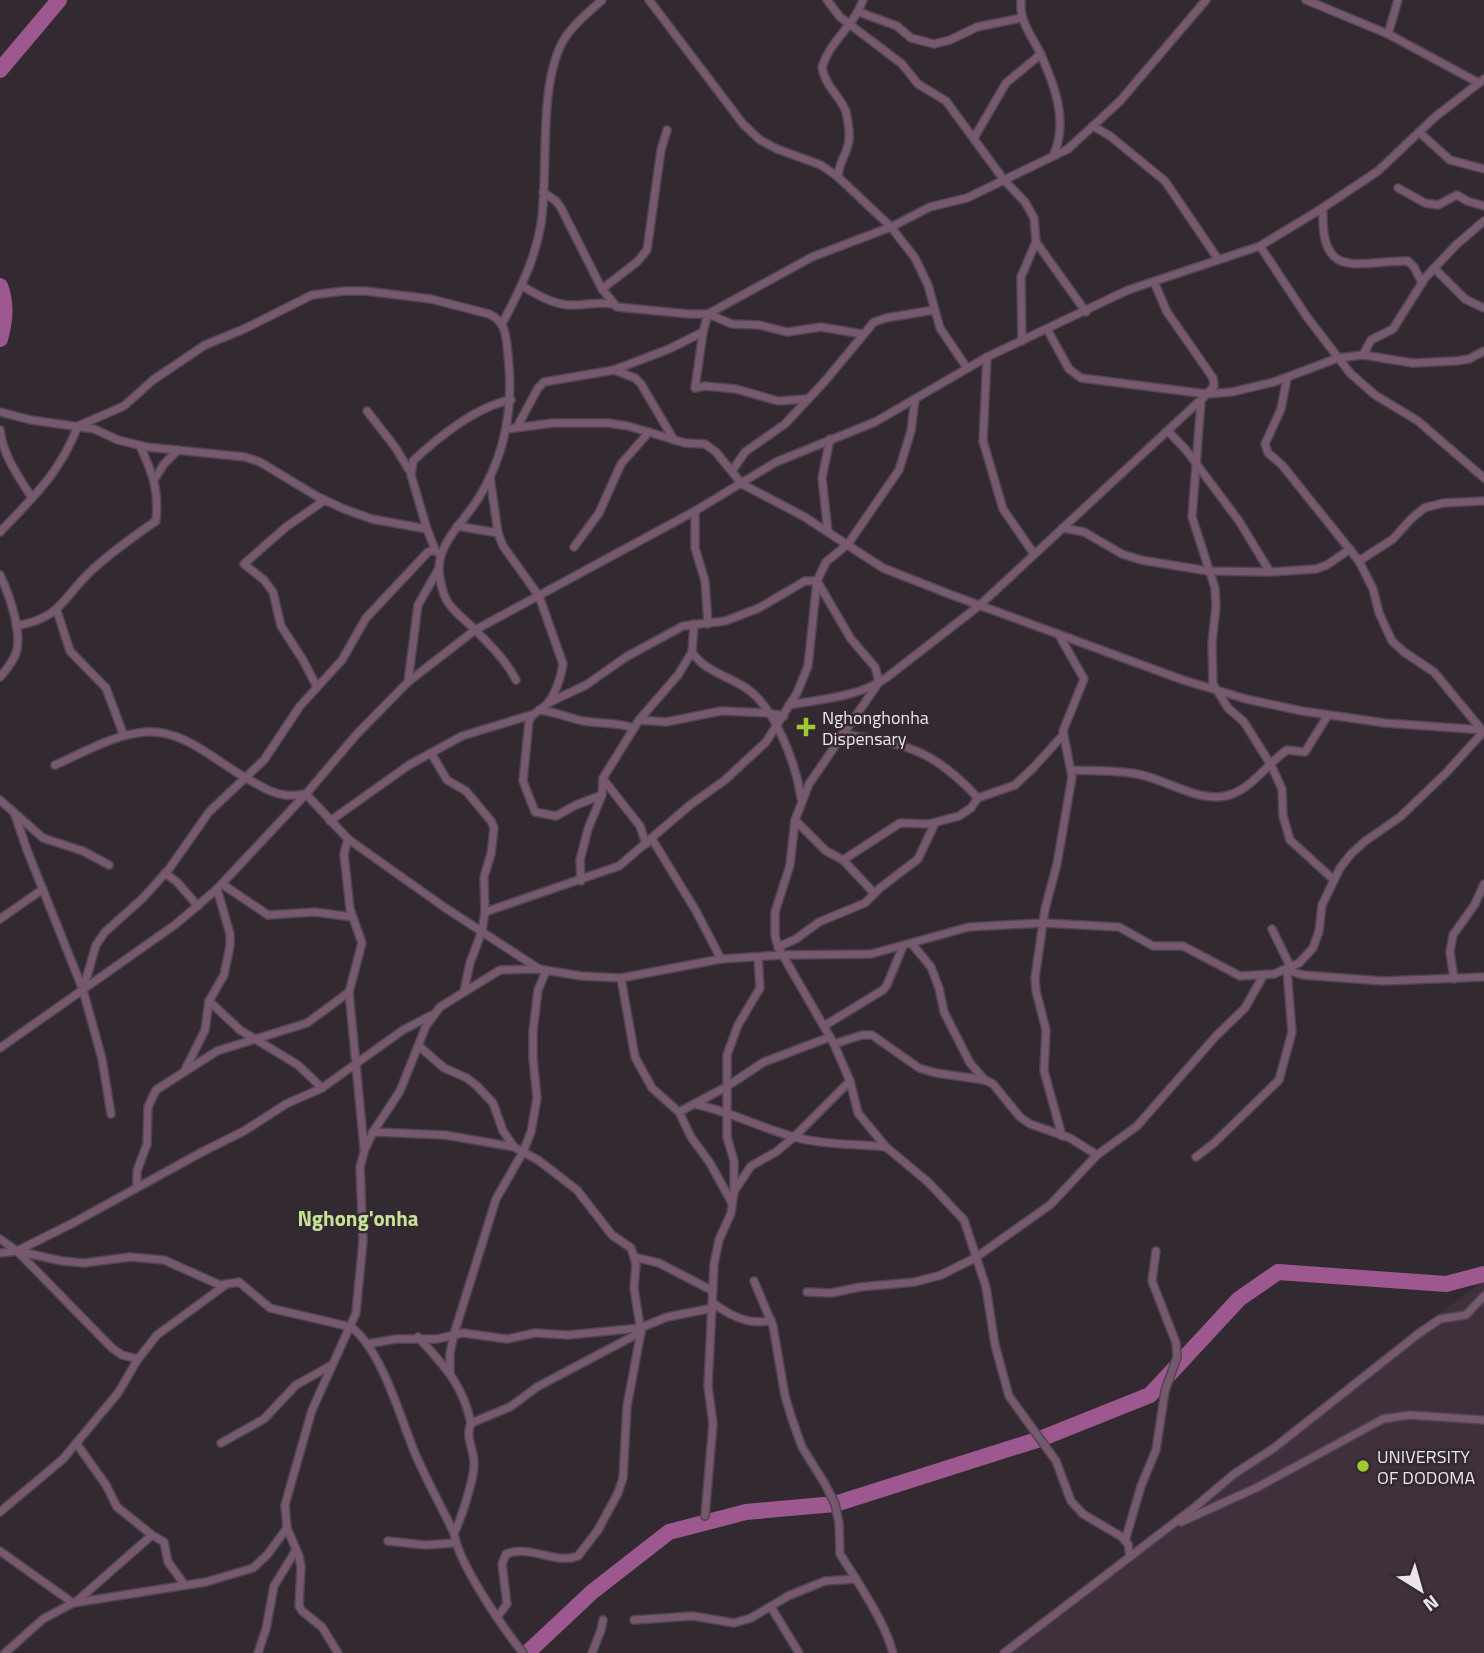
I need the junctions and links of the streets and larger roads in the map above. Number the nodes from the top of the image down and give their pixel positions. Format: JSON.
{"nodes":[{"id":1,"x":602,"y":0,"type":"edge"},
{"id":2,"x":649,"y":0,"type":"edge"},
{"id":3,"x":827,"y":0,"type":"edge"},
{"id":4,"x":863,"y":0,"type":"edge"},
{"id":5,"x":1021,"y":0,"type":"edge"},
{"id":6,"x":1194,"y":0,"type":"edge"},
{"id":7,"x":1206,"y":0,"type":"edge"},
{"id":8,"x":1306,"y":0,"type":"edge"},
{"id":9,"x":1398,"y":0,"type":"edge"},
{"id":10,"x":859,"y":12,"type":"junction"},
{"id":11,"x":1193,"y":15,"type":"junction"},
{"id":12,"x":1021,"y":18,"type":"junction"},
{"id":13,"x":850,"y":24,"type":"junction"},
{"id":14,"x":1388,"y":34,"type":"junction"},
{"id":15,"x":1041,"y":54,"type":"junction"},
{"id":16,"x":1482,"y":81,"type":"edge"},
{"id":17,"x":1093,"y":126,"type":"junction"},
{"id":18,"x":667,"y":130,"type":"dead end"},
{"id":19,"x":1419,"y":132,"type":"junction"},
{"id":20,"x":974,"y":138,"type":"junction"},
{"id":21,"x":1054,"y":155,"type":"junction"},
{"id":22,"x":1484,"y":169,"type":"edge"},
{"id":23,"x":838,"y":177,"type":"junction"},
{"id":24,"x":1004,"y":180,"type":"junction"},
{"id":25,"x":1398,"y":188,"type":"dead end"},
{"id":26,"x":543,"y":192,"type":"junction"},
{"id":27,"x":1484,"y":206,"type":"edge"},
{"id":28,"x":1323,"y":208,"type":"junction"},
{"id":29,"x":1484,"y":221,"type":"edge"},
{"id":30,"x":891,"y":227,"type":"junction"},
{"id":31,"x":1036,"y":242,"type":"junction"},
{"id":32,"x":1260,"y":246,"type":"junction"},
{"id":33,"x":1218,"y":259,"type":"junction"},
{"id":34,"x":1434,"y":268,"type":"junction"},
{"id":35,"x":1154,"y":282,"type":"junction"},
{"id":36,"x":1422,"y":283,"type":"junction"},
{"id":37,"x":522,"y":286,"type":"junction"},
{"id":38,"x":602,"y":289,"type":"junction"},
{"id":39,"x":614,"y":304,"type":"junction"},
{"id":40,"x":1484,"y":307,"type":"edge"},
{"id":41,"x":934,"y":310,"type":"junction"},
{"id":42,"x":1086,"y":312,"type":"junction"},
{"id":43,"x":708,"y":314,"type":"junction"},
{"id":44,"x":502,"y":324,"type":"junction"},
{"id":45,"x":1047,"y":328,"type":"junction"},
{"id":46,"x":703,"y":332,"type":"junction"},
{"id":47,"x":862,"y":334,"type":"junction"},
{"id":48,"x":1022,"y":341,"type":"junction"},
{"id":49,"x":1484,"y":351,"type":"edge"},
{"id":50,"x":1363,"y":355,"type":"junction"},
{"id":51,"x":987,"y":357,"type":"junction"},
{"id":52,"x":1338,"y":358,"type":"junction"},
{"id":53,"x":967,"y":368,"type":"junction"},
{"id":54,"x":614,"y":370,"type":"junction"},
{"id":55,"x":1287,"y":377,"type":"junction"},
{"id":56,"x":1204,"y":397,"type":"junction"},
{"id":57,"x":806,"y":399,"type":"junction"},
{"id":58,"x":915,"y":399,"type":"junction"},
{"id":59,"x":511,"y":400,"type":"junction"},
{"id":60,"x":367,"y":411,"type":"dead end"},
{"id":61,"x":0,"y":412,"type":"edge"},
{"id":62,"x":78,"y":426,"type":"junction"},
{"id":63,"x":517,"y":427,"type":"junction"},
{"id":64,"x":508,"y":429,"type":"junction"},
{"id":65,"x":0,"y":430,"type":"edge"},
{"id":66,"x":1168,"y":431,"type":"junction"},
{"id":67,"x":649,"y":432,"type":"junction"},
{"id":68,"x":830,"y":439,"type":"junction"},
{"id":69,"x":674,"y":440,"type":"junction"},
{"id":70,"x":140,"y":446,"type":"junction"},
{"id":71,"x":178,"y":450,"type":"junction"},
{"id":72,"x":1195,"y":463,"type":"junction"},
{"id":73,"x":732,"y":471,"type":"junction"},
{"id":74,"x":411,"y":473,"type":"junction"},
{"id":75,"x":490,"y":476,"type":"junction"},
{"id":76,"x":1484,"y":478,"type":"edge"},
{"id":77,"x":154,"y":480,"type":"junction"},
{"id":78,"x":743,"y":484,"type":"junction"},
{"id":79,"x":32,"y":498,"type":"junction"},
{"id":80,"x":325,"y":500,"type":"junction"},
{"id":81,"x":1484,"y":501,"type":"edge"},
{"id":82,"x":695,"y":511,"type":"junction"},
{"id":83,"x":457,"y":526,"type":"junction"},
{"id":84,"x":1063,"y":528,"type":"junction"},
{"id":85,"x":427,"y":529,"type":"junction"},
{"id":86,"x":0,"y":532,"type":"edge"},
{"id":87,"x":828,"y":532,"type":"junction"},
{"id":88,"x":498,"y":533,"type":"junction"},
{"id":89,"x":848,"y":544,"type":"junction"},
{"id":90,"x":574,"y":547,"type":"dead end"},
{"id":91,"x":435,"y":550,"type":"junction"},
{"id":92,"x":1350,"y":550,"type":"junction"},
{"id":93,"x":1034,"y":554,"type":"junction"},
{"id":94,"x":1359,"y":561,"type":"junction"},
{"id":95,"x":439,"y":566,"type":"junction"},
{"id":96,"x":1208,"y":571,"type":"junction"},
{"id":97,"x":1270,"y":572,"type":"junction"},
{"id":98,"x":0,"y":575,"type":"edge"},
{"id":99,"x":817,"y":581,"type":"junction"},
{"id":100,"x":538,"y":596,"type":"junction"},
{"id":101,"x":980,"y":606,"type":"junction"},
{"id":102,"x":57,"y":611,"type":"junction"},
{"id":103,"x":694,"y":624,"type":"junction"},
{"id":104,"x":708,"y":624,"type":"junction"},
{"id":105,"x":16,"y":626,"type":"junction"},
{"id":106,"x":475,"y":630,"type":"junction"},
{"id":107,"x":1059,"y":635,"type":"junction"},
{"id":108,"x":692,"y":652,"type":"junction"},
{"id":109,"x":0,"y":677,"type":"edge"},
{"id":110,"x":516,"y":680,"type":"dead end"},
{"id":111,"x":408,"y":682,"type":"junction"},
{"id":112,"x":877,"y":685,"type":"junction"},
{"id":113,"x":317,"y":687,"type":"junction"},
{"id":114,"x":1218,"y":691,"type":"junction"},
{"id":115,"x":548,"y":704,"type":"junction"},
{"id":116,"x":789,"y":705,"type":"junction"},
{"id":117,"x":540,"y":710,"type":"junction"},
{"id":118,"x":768,"y":713,"type":"junction"},
{"id":119,"x":531,"y":715,"type":"junction"},
{"id":120,"x":1328,"y":715,"type":"junction"},
{"id":121,"x":784,"y":716,"type":"junction"},
{"id":122,"x":639,"y":720,"type":"junction"},
{"id":123,"x":777,"y":726,"type":"junction"},
{"id":124,"x":634,"y":728,"type":"junction"},
{"id":125,"x":1483,"y":729,"type":"edge"},
{"id":126,"x":842,"y":734,"type":"junction"},
{"id":127,"x":1063,"y":735,"type":"junction"},
{"id":128,"x":124,"y":736,"type":"junction"},
{"id":129,"x":431,"y":753,"type":"junction"},
{"id":130,"x":55,"y":765,"type":"dead end"},
{"id":131,"x":1271,"y":765,"type":"junction"},
{"id":132,"x":1072,"y":770,"type":"junction"},
{"id":133,"x":246,"y":778,"type":"junction"},
{"id":134,"x":603,"y":778,"type":"junction"},
{"id":135,"x":306,"y":794,"type":"junction"},
{"id":136,"x":602,"y":795,"type":"junction"},
{"id":137,"x":978,"y":798,"type":"junction"},
{"id":138,"x":0,"y":800,"type":"edge"},
{"id":139,"x":801,"y":800,"type":"junction"},
{"id":140,"x":15,"y":815,"type":"junction"},
{"id":141,"x":795,"y":820,"type":"junction"},
{"id":142,"x":330,"y":821,"type":"junction"},
{"id":143,"x":935,"y":823,"type":"junction"},
{"id":144,"x":348,"y":839,"type":"junction"},
{"id":145,"x":649,"y":841,"type":"junction"},
{"id":146,"x":843,"y":860,"type":"junction"},
{"id":147,"x":109,"y":865,"type":"dead end"},
{"id":148,"x":165,"y":873,"type":"junction"},
{"id":149,"x":1334,"y":880,"type":"junction"},
{"id":150,"x":581,"y":881,"type":"junction"},
{"id":151,"x":1484,"y":884,"type":"edge"},
{"id":152,"x":220,"y":887,"type":"junction"},
{"id":153,"x":43,"y":889,"type":"junction"},
{"id":154,"x":874,"y":893,"type":"junction"},
{"id":155,"x":198,"y":906,"type":"junction"},
{"id":156,"x":485,"y":912,"type":"junction"},
{"id":157,"x":352,"y":916,"type":"junction"},
{"id":158,"x":0,"y":919,"type":"edge"},
{"id":159,"x":1043,"y":923,"type":"junction"},
{"id":160,"x":1272,"y":929,"type":"dead end"},
{"id":161,"x":482,"y":931,"type":"junction"},
{"id":162,"x":912,"y":944,"type":"junction"},
{"id":163,"x":903,"y":946,"type":"junction"},
{"id":164,"x":778,"y":947,"type":"junction"},
{"id":165,"x":782,"y":954,"type":"junction"},
{"id":166,"x":758,"y":957,"type":"junction"},
{"id":167,"x":721,"y":959,"type":"junction"},
{"id":168,"x":1289,"y":969,"type":"junction"},
{"id":169,"x":543,"y":970,"type":"junction"},
{"id":170,"x":1263,"y":976,"type":"junction"},
{"id":171,"x":1484,"y":977,"type":"edge"},
{"id":172,"x":621,"y":978,"type":"junction"},
{"id":173,"x":1454,"y":979,"type":"junction"},
{"id":174,"x":83,"y":990,"type":"junction"},
{"id":175,"x":464,"y":991,"type":"junction"},
{"id":176,"x":349,"y":992,"type":"junction"},
{"id":177,"x":209,"y":1001,"type":"junction"},
{"id":178,"x":432,"y":1014,"type":"junction"},
{"id":179,"x":824,"y":1026,"type":"junction"},
{"id":180,"x":257,"y":1040,"type":"junction"},
{"id":181,"x":832,"y":1040,"type":"junction"},
{"id":182,"x":419,"y":1046,"type":"junction"},
{"id":183,"x":0,"y":1048,"type":"edge"},
{"id":184,"x":356,"y":1065,"type":"junction"},
{"id":185,"x":184,"y":1071,"type":"junction"},
{"id":186,"x":985,"y":1080,"type":"junction"},
{"id":187,"x":850,"y":1081,"type":"junction"},
{"id":188,"x":726,"y":1087,"type":"junction"},
{"id":189,"x":322,"y":1088,"type":"junction"},
{"id":190,"x":694,"y":1104,"type":"junction"},
{"id":191,"x":678,"y":1112,"type":"junction"},
{"id":192,"x":726,"y":1112,"type":"junction"},
{"id":193,"x":111,"y":1114,"type":"dead end"},
{"id":194,"x":373,"y":1132,"type":"junction"},
{"id":195,"x":1062,"y":1136,"type":"junction"},
{"id":196,"x":794,"y":1137,"type":"junction"},
{"id":197,"x":514,"y":1147,"type":"junction"},
{"id":198,"x":886,"y":1147,"type":"junction"},
{"id":199,"x":365,"y":1149,"type":"junction"},
{"id":200,"x":523,"y":1152,"type":"junction"},
{"id":201,"x":1097,"y":1155,"type":"junction"},
{"id":202,"x":1196,"y":1157,"type":"dead end"},
{"id":203,"x":137,"y":1188,"type":"junction"},
{"id":204,"x":734,"y":1192,"type":"junction"},
{"id":205,"x":732,"y":1203,"type":"junction"},
{"id":206,"x":0,"y":1239,"type":"edge"},
{"id":207,"x":17,"y":1251,"type":"junction"},
{"id":208,"x":1157,"y":1251,"type":"dead end"},
{"id":209,"x":0,"y":1253,"type":"edge"},
{"id":210,"x":634,"y":1257,"type":"junction"},
{"id":211,"x":975,"y":1258,"type":"junction"},
{"id":212,"x":754,"y":1281,"type":"dead end"},
{"id":213,"x":224,"y":1286,"type":"junction"},
{"id":214,"x":713,"y":1291,"type":"junction"},
{"id":215,"x":807,"y":1292,"type":"dead end"},
{"id":216,"x":1484,"y":1296,"type":"edge"},
{"id":217,"x":713,"y":1306,"type":"junction"},
{"id":218,"x":771,"y":1320,"type":"junction"},
{"id":219,"x":351,"y":1327,"type":"junction"},
{"id":220,"x":641,"y":1330,"type":"junction"},
{"id":221,"x":454,"y":1334,"type":"junction"},
{"id":222,"x":418,"y":1337,"type":"junction"},
{"id":223,"x":367,"y":1345,"type":"junction"},
{"id":224,"x":138,"y":1359,"type":"junction"},
{"id":225,"x":331,"y":1366,"type":"junction"},
{"id":226,"x":450,"y":1372,"type":"junction"},
{"id":227,"x":1484,"y":1419,"type":"edge"},
{"id":228,"x":471,"y":1423,"type":"junction"},
{"id":229,"x":76,"y":1443,"type":"junction"},
{"id":230,"x":221,"y":1443,"type":"dead end"},
{"id":231,"x":0,"y":1512,"type":"edge"},
{"id":232,"x":705,"y":1516,"type":"dead end"},
{"id":233,"x":1168,"y":1527,"type":"junction"},
{"id":234,"x":287,"y":1528,"type":"junction"},
{"id":235,"x":454,"y":1533,"type":"junction"},
{"id":236,"x":152,"y":1535,"type":"junction"},
{"id":237,"x":388,"y":1541,"type":"dead end"},
{"id":238,"x":1125,"y":1541,"type":"junction"},
{"id":239,"x":455,"y":1543,"type":"junction"},
{"id":240,"x":296,"y":1549,"type":"junction"},
{"id":241,"x":0,"y":1551,"type":"edge"},
{"id":242,"x":1129,"y":1557,"type":"junction"},
{"id":243,"x":856,"y":1579,"type":"junction"},
{"id":244,"x":184,"y":1584,"type":"junction"},
{"id":245,"x":75,"y":1602,"type":"junction"},
{"id":246,"x":771,"y":1607,"type":"junction"},
{"id":247,"x":498,"y":1616,"type":"junction"},
{"id":248,"x":603,"y":1619,"type":"dead end"},
{"id":249,"x":634,"y":1620,"type":"dead end"},
{"id":250,"x":5,"y":1653,"type":"edge"},
{"id":251,"x":258,"y":1653,"type":"edge"},
{"id":252,"x":338,"y":1653,"type":"edge"},
{"id":253,"x":523,"y":1653,"type":"edge"},
{"id":254,"x":592,"y":1653,"type":"edge"},
{"id":255,"x":799,"y":1653,"type":"edge"},
{"id":256,"x":893,"y":1653,"type":"edge"},
{"id":257,"x":1004,"y":1653,"type":"edge"}],
"edges":[{"from":1,"to":26,"type":"street"},
{"from":2,"to":23,"type":"street"},
{"from":3,"to":13,"type":"street"},
{"from":4,"to":10,"type":"street"},
{"from":5,"to":12,"type":"street"},
{"from":6,"to":11,"type":"street"},
{"from":7,"to":11,"type":"street"},
{"from":8,"to":14,"type":"street"},
{"from":9,"to":14,"type":"street"},
{"from":10,"to":12,"type":"street"},
{"from":10,"to":13,"type":"street"},
{"from":11,"to":17,"type":"street"},
{"from":12,"to":15,"type":"street"},
{"from":13,"to":20,"type":"street"},
{"from":13,"to":23,"type":"street"},
{"from":14,"to":16,"type":"street"},
{"from":15,"to":20,"type":"street"},
{"from":15,"to":21,"type":"street"},
{"from":16,"to":19,"type":"street"},
{"from":17,"to":21,"type":"street"},
{"from":17,"to":33,"type":"street"},
{"from":18,"to":38,"type":"street"},
{"from":19,"to":22,"type":"street"},
{"from":19,"to":28,"type":"street"},
{"from":20,"to":24,"type":"street"},
{"from":21,"to":24,"type":"street"},
{"from":23,"to":30,"type":"street"},
{"from":24,"to":30,"type":"street"},
{"from":24,"to":31,"type":"street"},
{"from":25,"to":27,"type":"street"},
{"from":26,"to":37,"type":"street"},
{"from":26,"to":38,"type":"street"},
{"from":28,"to":32,"type":"street"},
{"from":28,"to":36,"type":"street"},
{"from":29,"to":34,"type":"street"},
{"from":30,"to":41,"type":"street"},
{"from":30,"to":43,"type":"street"},
{"from":31,"to":42,"type":"street"},
{"from":31,"to":48,"type":"street"},
{"from":32,"to":33,"type":"street"},
{"from":32,"to":52,"type":"street"},
{"from":33,"to":35,"type":"street"},
{"from":34,"to":36,"type":"street"},
{"from":34,"to":40,"type":"street"},
{"from":35,"to":42,"type":"street"},
{"from":35,"to":56,"type":"street"},
{"from":36,"to":50,"type":"street"},
{"from":37,"to":39,"type":"street"},
{"from":37,"to":44,"type":"street"},
{"from":38,"to":39,"type":"street"},
{"from":39,"to":43,"type":"street"},
{"from":41,"to":47,"type":"street"},
{"from":41,"to":53,"type":"street"},
{"from":42,"to":45,"type":"street"},
{"from":43,"to":46,"type":"street"},
{"from":43,"to":47,"type":"street"},
{"from":44,"to":59,"type":"street"},
{"from":44,"to":62,"type":"street"},
{"from":45,"to":48,"type":"street"},
{"from":45,"to":56,"type":"street"},
{"from":46,"to":54,"type":"street"},
{"from":46,"to":57,"type":"street"},
{"from":47,"to":57,"type":"street"},
{"from":48,"to":51,"type":"street"},
{"from":49,"to":50,"type":"street"},
{"from":50,"to":52,"type":"street"},
{"from":51,"to":53,"type":"street"},
{"from":51,"to":93,"type":"street"},
{"from":52,"to":55,"type":"street"},
{"from":52,"to":76,"type":"street"},
{"from":53,"to":58,"type":"street"},
{"from":54,"to":63,"type":"street"},
{"from":54,"to":69,"type":"street"},
{"from":55,"to":56,"type":"street"},
{"from":55,"to":92,"type":"street"},
{"from":56,"to":66,"type":"street"},
{"from":56,"to":72,"type":"street"},
{"from":57,"to":73,"type":"street"},
{"from":58,"to":68,"type":"street"},
{"from":58,"to":89,"type":"street"},
{"from":59,"to":64,"type":"street"},
{"from":59,"to":74,"type":"street"},
{"from":60,"to":74,"type":"street"},
{"from":61,"to":62,"type":"street"},
{"from":62,"to":70,"type":"street"},
{"from":62,"to":79,"type":"street"},
{"from":63,"to":64,"type":"street"},
{"from":63,"to":67,"type":"street"},
{"from":64,"to":75,"type":"street"},
{"from":65,"to":79,"type":"street"},
{"from":66,"to":72,"type":"street"},
{"from":66,"to":84,"type":"street"},
{"from":67,"to":69,"type":"street"},
{"from":67,"to":90,"type":"street"},
{"from":68,"to":78,"type":"street"},
{"from":68,"to":87,"type":"street"},
{"from":69,"to":73,"type":"street"},
{"from":70,"to":71,"type":"street"},
{"from":70,"to":77,"type":"street"},
{"from":71,"to":77,"type":"street"},
{"from":71,"to":80,"type":"street"},
{"from":72,"to":96,"type":"street"},
{"from":72,"to":97,"type":"street"},
{"from":73,"to":78,"type":"street"},
{"from":74,"to":85,"type":"street"},
{"from":75,"to":83,"type":"street"},
{"from":75,"to":88,"type":"street"},
{"from":77,"to":102,"type":"street"},
{"from":78,"to":82,"type":"street"},
{"from":78,"to":87,"type":"street"},
{"from":79,"to":86,"type":"street"},
{"from":80,"to":85,"type":"street"},
{"from":80,"to":113,"type":"street"},
{"from":81,"to":94,"type":"street"},
{"from":82,"to":100,"type":"street"},
{"from":82,"to":104,"type":"street"},
{"from":83,"to":88,"type":"street"},
{"from":83,"to":95,"type":"street"},
{"from":84,"to":93,"type":"street"},
{"from":84,"to":96,"type":"street"},
{"from":85,"to":91,"type":"street"},
{"from":87,"to":89,"type":"street"},
{"from":88,"to":100,"type":"street"},
{"from":89,"to":99,"type":"street"},
{"from":89,"to":101,"type":"street"},
{"from":91,"to":95,"type":"street"},
{"from":91,"to":113,"type":"street"},
{"from":92,"to":94,"type":"street"},
{"from":92,"to":97,"type":"street"},
{"from":93,"to":101,"type":"street"},
{"from":94,"to":125,"type":"street"},
{"from":95,"to":106,"type":"street"},
{"from":95,"to":111,"type":"street"},
{"from":96,"to":97,"type":"street"},
{"from":96,"to":114,"type":"street"},
{"from":98,"to":105,"type":"street"},
{"from":99,"to":104,"type":"street"},
{"from":99,"to":112,"type":"street"},
{"from":99,"to":116,"type":"street"},
{"from":100,"to":106,"type":"street"},
{"from":100,"to":115,"type":"street"},
{"from":101,"to":107,"type":"street"},
{"from":101,"to":112,"type":"street"},
{"from":102,"to":105,"type":"street"},
{"from":102,"to":128,"type":"street"},
{"from":103,"to":104,"type":"street"},
{"from":103,"to":108,"type":"street"},
{"from":103,"to":115,"type":"street"},
{"from":105,"to":109,"type":"street"},
{"from":106,"to":110,"type":"street"},
{"from":106,"to":111,"type":"street"},
{"from":107,"to":114,"type":"street"},
{"from":107,"to":127,"type":"street"},
{"from":108,"to":118,"type":"street"},
{"from":108,"to":122,"type":"street"},
{"from":111,"to":135,"type":"street"},
{"from":112,"to":116,"type":"street"},
{"from":112,"to":126,"type":"street"},
{"from":113,"to":133,"type":"street"},
{"from":114,"to":120,"type":"street"},
{"from":114,"to":131,"type":"street"},
{"from":115,"to":117,"type":"street"},
{"from":116,"to":121,"type":"street"},
{"from":117,"to":119,"type":"street"},
{"from":117,"to":124,"type":"street"},
{"from":118,"to":121,"type":"street"},
{"from":118,"to":122,"type":"street"},
{"from":118,"to":123,"type":"street"},
{"from":119,"to":129,"type":"street"},
{"from":119,"to":136,"type":"street"},
{"from":120,"to":125,"type":"street"},
{"from":120,"to":131,"type":"street"},
{"from":121,"to":123,"type":"street"},
{"from":122,"to":124,"type":"street"},
{"from":123,"to":139,"type":"street"},
{"from":123,"to":145,"type":"street"},
{"from":124,"to":134,"type":"street"},
{"from":125,"to":149,"type":"street"},
{"from":126,"to":137,"type":"street"},
{"from":126,"to":139,"type":"street"},
{"from":127,"to":132,"type":"street"},
{"from":127,"to":137,"type":"street"},
{"from":128,"to":130,"type":"street"},
{"from":128,"to":133,"type":"street"},
{"from":129,"to":142,"type":"street"},
{"from":129,"to":156,"type":"street"},
{"from":131,"to":132,"type":"street"},
{"from":131,"to":149,"type":"street"},
{"from":132,"to":159,"type":"street"},
{"from":133,"to":135,"type":"street"},
{"from":133,"to":148,"type":"street"},
{"from":134,"to":136,"type":"street"},
{"from":134,"to":145,"type":"street"},
{"from":135,"to":142,"type":"street"},
{"from":135,"to":152,"type":"street"},
{"from":136,"to":150,"type":"street"},
{"from":137,"to":143,"type":"street"},
{"from":138,"to":140,"type":"street"},
{"from":139,"to":141,"type":"street"},
{"from":140,"to":147,"type":"street"},
{"from":140,"to":153,"type":"street"},
{"from":141,"to":146,"type":"street"},
{"from":141,"to":164,"type":"street"},
{"from":142,"to":144,"type":"street"},
{"from":143,"to":146,"type":"street"},
{"from":143,"to":154,"type":"street"},
{"from":144,"to":157,"type":"street"},
{"from":144,"to":161,"type":"street"},
{"from":145,"to":150,"type":"street"},
{"from":145,"to":167,"type":"street"},
{"from":146,"to":154,"type":"street"},
{"from":148,"to":155,"type":"street"},
{"from":148,"to":174,"type":"street"},
{"from":149,"to":168,"type":"street"},
{"from":150,"to":156,"type":"street"},
{"from":151,"to":173,"type":"street"},
{"from":152,"to":155,"type":"street"},
{"from":152,"to":157,"type":"street"},
{"from":152,"to":177,"type":"street"},
{"from":153,"to":158,"type":"street"},
{"from":153,"to":174,"type":"street"},
{"from":154,"to":164,"type":"street"},
{"from":155,"to":174,"type":"street"},
{"from":156,"to":161,"type":"street"},
{"from":157,"to":176,"type":"street"},
{"from":159,"to":162,"type":"street"},
{"from":159,"to":170,"type":"street"},
{"from":159,"to":195,"type":"street"},
{"from":160,"to":168,"type":"street"},
{"from":161,"to":169,"type":"street"},
{"from":161,"to":175,"type":"street"},
{"from":162,"to":163,"type":"street"},
{"from":162,"to":186,"type":"street"},
{"from":163,"to":165,"type":"street"},
{"from":163,"to":179,"type":"street"},
{"from":164,"to":165,"type":"street"},
{"from":165,"to":166,"type":"street"},
{"from":165,"to":179,"type":"street"},
{"from":166,"to":167,"type":"street"},
{"from":166,"to":188,"type":"street"},
{"from":167,"to":172,"type":"street"},
{"from":168,"to":170,"type":"street"},
{"from":168,"to":173,"type":"street"},
{"from":168,"to":202,"type":"street"},
{"from":169,"to":172,"type":"street"},
{"from":169,"to":175,"type":"street"},
{"from":169,"to":200,"type":"street"},
{"from":170,"to":201,"type":"street"},
{"from":171,"to":173,"type":"street"},
{"from":172,"to":191,"type":"street"},
{"from":174,"to":183,"type":"street"},
{"from":174,"to":193,"type":"street"},
{"from":175,"to":178,"type":"street"},
{"from":176,"to":180,"type":"street"},
{"from":176,"to":184,"type":"street"},
{"from":177,"to":180,"type":"street"},
{"from":177,"to":185,"type":"street"},
{"from":178,"to":182,"type":"street"},
{"from":178,"to":184,"type":"street"},
{"from":179,"to":181,"type":"street"},
{"from":180,"to":185,"type":"street"},
{"from":180,"to":189,"type":"street"},
{"from":181,"to":186,"type":"street"},
{"from":181,"to":187,"type":"street"},
{"from":181,"to":188,"type":"street"},
{"from":182,"to":194,"type":"street"},
{"from":182,"to":197,"type":"street"},
{"from":184,"to":189,"type":"street"},
{"from":184,"to":199,"type":"street"},
{"from":185,"to":203,"type":"street"},
{"from":186,"to":195,"type":"street"},
{"from":187,"to":196,"type":"street"},
{"from":187,"to":198,"type":"street"},
{"from":188,"to":190,"type":"street"},
{"from":188,"to":192,"type":"street"},
{"from":189,"to":203,"type":"street"},
{"from":190,"to":191,"type":"street"},
{"from":190,"to":192,"type":"street"},
{"from":191,"to":205,"type":"street"},
{"from":192,"to":196,"type":"street"},
{"from":192,"to":204,"type":"street"},
{"from":194,"to":197,"type":"street"},
{"from":194,"to":199,"type":"street"},
{"from":195,"to":201,"type":"street"},
{"from":196,"to":198,"type":"street"},
{"from":196,"to":204,"type":"street"},
{"from":197,"to":200,"type":"street"},
{"from":198,"to":211,"type":"street"},
{"from":199,"to":219,"type":"street"},
{"from":200,"to":210,"type":"street"},
{"from":200,"to":221,"type":"street"},
{"from":201,"to":211,"type":"street"},
{"from":203,"to":207,"type":"street"},
{"from":204,"to":205,"type":"street"},
{"from":205,"to":214,"type":"street"},
{"from":206,"to":207,"type":"street"},
{"from":207,"to":209,"type":"street"},
{"from":207,"to":213,"type":"street"},
{"from":207,"to":224,"type":"street"},
{"from":208,"to":238,"type":"street"},
{"from":210,"to":214,"type":"street"},
{"from":210,"to":220,"type":"street"},
{"from":211,"to":215,"type":"street"},
{"from":211,"to":238,"type":"street"},
{"from":212,"to":218,"type":"street"},
{"from":213,"to":219,"type":"street"},
{"from":213,"to":224,"type":"street"},
{"from":214,"to":217,"type":"street"},
{"from":216,"to":233,"type":"street"},
{"from":217,"to":218,"type":"street"},
{"from":217,"to":220,"type":"street"},
{"from":217,"to":232,"type":"street"},
{"from":218,"to":243,"type":"street"},
{"from":219,"to":223,"type":"street"},
{"from":219,"to":225,"type":"street"},
{"from":220,"to":221,"type":"street"},
{"from":220,"to":228,"type":"street"},
{"from":220,"to":247,"type":"street"},
{"from":221,"to":222,"type":"street"},
{"from":221,"to":226,"type":"street"},
{"from":222,"to":223,"type":"street"},
{"from":222,"to":226,"type":"street"},
{"from":223,"to":235,"type":"street"},
{"from":224,"to":229,"type":"street"},
{"from":225,"to":230,"type":"street"},
{"from":225,"to":234,"type":"street"},
{"from":226,"to":228,"type":"street"},
{"from":227,"to":233,"type":"street"},
{"from":228,"to":235,"type":"street"},
{"from":229,"to":231,"type":"street"},
{"from":229,"to":236,"type":"street"},
{"from":233,"to":242,"type":"street"},
{"from":234,"to":240,"type":"street"},
{"from":234,"to":244,"type":"street"},
{"from":235,"to":239,"type":"street"},
{"from":236,"to":244,"type":"street"},
{"from":236,"to":245,"type":"street"},
{"from":237,"to":239,"type":"street"},
{"from":238,"to":242,"type":"street"},
{"from":239,"to":247,"type":"street"},
{"from":240,"to":251,"type":"street"},
{"from":240,"to":252,"type":"street"},
{"from":241,"to":245,"type":"street"},
{"from":242,"to":257,"type":"street"},
{"from":243,"to":246,"type":"street"},
{"from":243,"to":256,"type":"street"},
{"from":244,"to":245,"type":"street"},
{"from":245,"to":250,"type":"street"},
{"from":246,"to":249,"type":"street"},
{"from":246,"to":255,"type":"street"},
{"from":247,"to":253,"type":"street"},
{"from":248,"to":254,"type":"street"}]}
